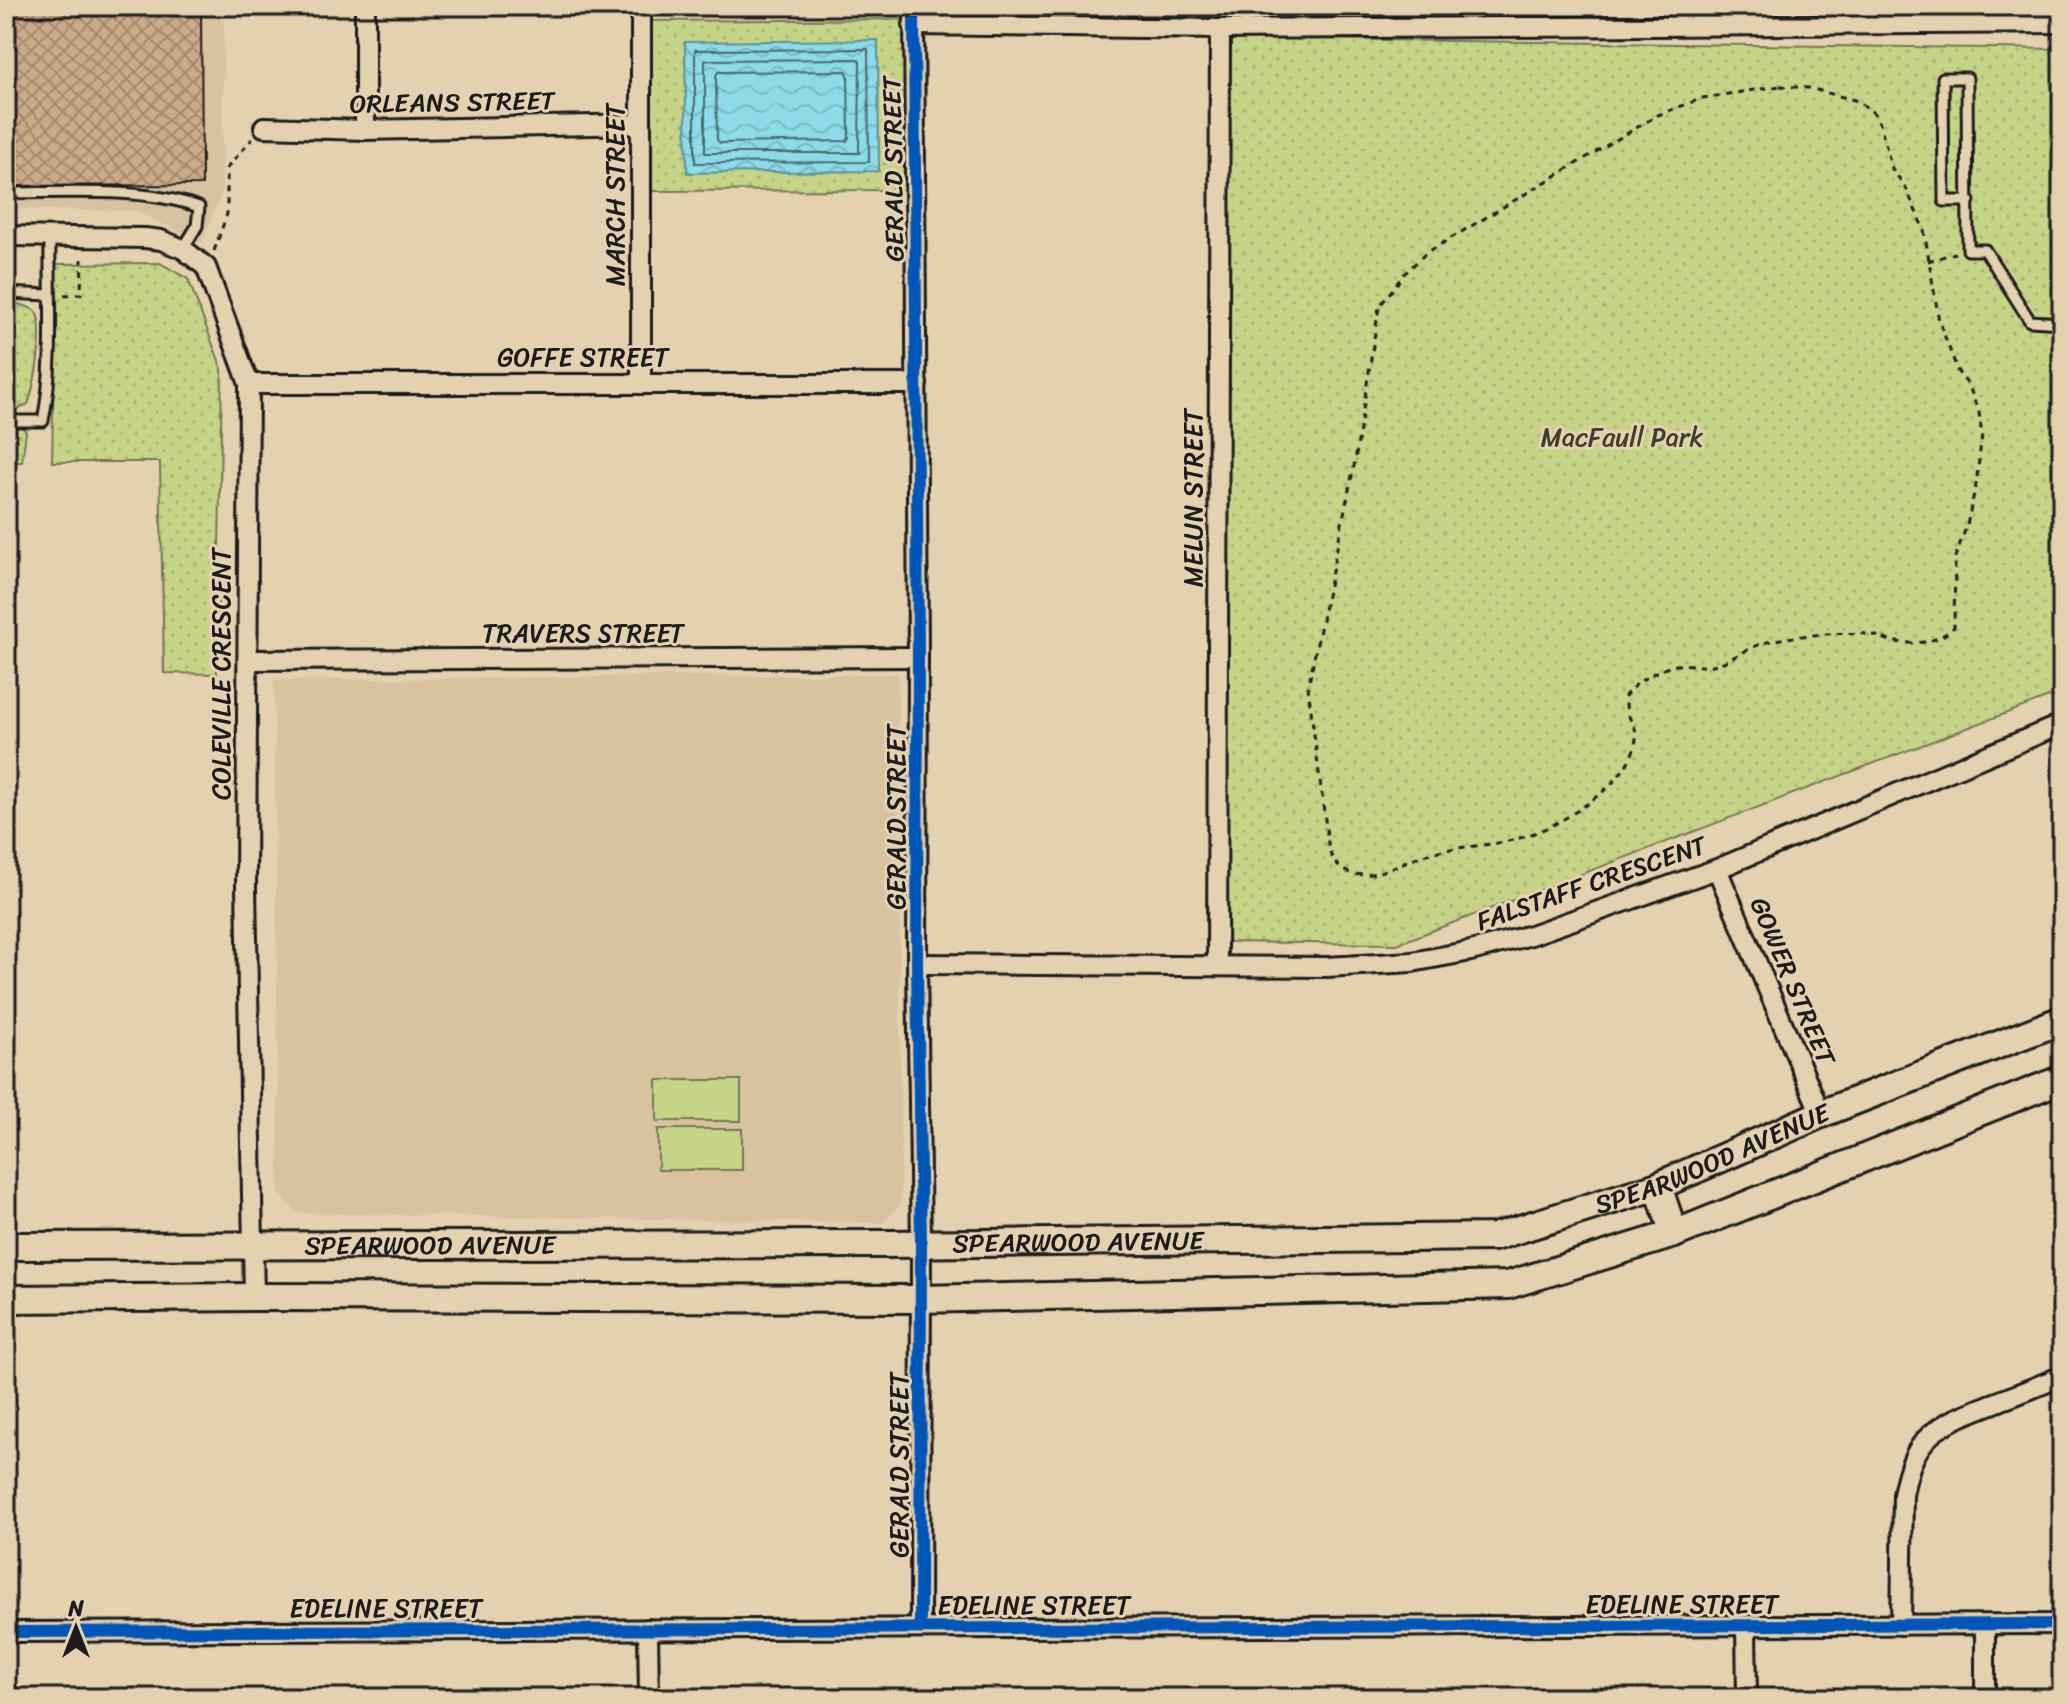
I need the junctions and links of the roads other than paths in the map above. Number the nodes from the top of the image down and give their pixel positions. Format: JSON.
{"nodes":[{"id":1,"x":365,"y":6,"type":"edge"},
{"id":2,"x":641,"y":6,"type":"edge"},
{"id":3,"x":914,"y":16,"type":"edge"},
{"id":4,"x":2062,"y":23,"type":"edge"},
{"id":5,"x":1220,"y":29,"type":"junction"},
{"id":6,"x":641,"y":124,"type":"junction"},
{"id":7,"x":264,"y":127,"type":"road end"},
{"id":8,"x":365,"y":130,"type":"junction"},
{"id":9,"x":6,"y":193,"type":"edge"},
{"id":10,"x":1969,"y":201,"type":"junction"},
{"id":11,"x":6,"y":236,"type":"edge"},
{"id":12,"x":50,"y":237,"type":"junction"},
{"id":13,"x":183,"y":249,"type":"junction"},
{"id":14,"x":6,"y":293,"type":"edge"},
{"id":15,"x":49,"y":295,"type":"junction"},
{"id":16,"x":2062,"y":323,"type":"edge"},
{"id":17,"x":641,"y":383,"type":"junction"},
{"id":18,"x":249,"y":384,"type":"junction"},
{"id":19,"x":917,"y":384,"type":"junction"},
{"id":20,"x":6,"y":421,"type":"edge"},
{"id":21,"x":918,"y":657,"type":"junction"},
{"id":22,"x":248,"y":660,"type":"junction"},
{"id":23,"x":2062,"y":724,"type":"edge"},
{"id":24,"x":1717,"y":869,"type":"junction"},
{"id":25,"x":917,"y":964,"type":"junction"},
{"id":26,"x":1217,"y":966,"type":"junction"},
{"id":27,"x":2062,"y":1020,"type":"edge"},
{"id":28,"x":2062,"y":1079,"type":"edge"},
{"id":29,"x":1821,"y":1114,"type":"junction"},
{"id":30,"x":1658,"y":1186,"type":"junction"},
{"id":31,"x":1674,"y":1234,"type":"junction"},
{"id":32,"x":921,"y":1243,"type":"junction"},
{"id":33,"x":253,"y":1245,"type":"junction"},
{"id":34,"x":6,"y":1246,"type":"edge"},
{"id":35,"x":254,"y":1297,"type":"junction"},
{"id":36,"x":6,"y":1299,"type":"edge"},
{"id":37,"x":921,"y":1299,"type":"junction"},
{"id":38,"x":2062,"y":1376,"type":"edge"},
{"id":39,"x":2062,"y":1624,"type":"edge"},
{"id":40,"x":1901,"y":1625,"type":"junction"},
{"id":41,"x":1985,"y":1625,"type":"junction"},
{"id":42,"x":1746,"y":1626,"type":"junction"},
{"id":43,"x":920,"y":1627,"type":"junction"},
{"id":44,"x":648,"y":1629,"type":"junction"},
{"id":45,"x":6,"y":1632,"type":"edge"},
{"id":46,"x":649,"y":1698,"type":"edge"},
{"id":47,"x":1747,"y":1698,"type":"edge"},
{"id":48,"x":1985,"y":1698,"type":"edge"}],
"edges":[{"from":1,"to":8,"type":"street"},
{"from":2,"to":6,"type":"street","name":"MARCH STREET"},
{"from":3,"to":5,"type":"street"},
{"from":3,"to":19,"type":"street","name":"GERALD STREET"},
{"from":4,"to":5,"type":"street"},
{"from":5,"to":26,"type":"street","name":"MELUN STREET"},
{"from":6,"to":8,"type":"street","name":"ORLEANS STREET"},
{"from":6,"to":17,"type":"street","name":"MARCH STREET"},
{"from":7,"to":8,"type":"street","name":"ORLEANS STREET"},
{"from":9,"to":13,"type":"lane"},
{"from":10,"to":10,"type":"lane"},
{"from":10,"to":16,"type":"lane"},
{"from":11,"to":12,"type":"street"},
{"from":12,"to":13,"type":"street"},
{"from":12,"to":15,"type":"lane"},
{"from":13,"to":18,"type":"street","name":"COLEVILLE CRESCENT"},
{"from":14,"to":15,"type":"lane"},
{"from":15,"to":20,"type":"lane"},
{"from":17,"to":18,"type":"street","name":"GOFFE STREET"},
{"from":17,"to":19,"type":"street","name":"GOFFE STREET"},
{"from":18,"to":22,"type":"street","name":"COLEVILLE CRESCENT"},
{"from":19,"to":21,"type":"street","name":"GERALD STREET"},
{"from":21,"to":22,"type":"street","name":"TRAVERS STREET"},
{"from":21,"to":25,"type":"street","name":"GERALD STREET"},
{"from":22,"to":33,"type":"street","name":"COLEVILLE CRESCENT"},
{"from":23,"to":24,"type":"street","name":"FALSTAFF CRESCENT"},
{"from":24,"to":26,"type":"street","name":"FALSTAFF CRESCENT"},
{"from":24,"to":29,"type":"street","name":"GOWER STREET"},
{"from":25,"to":26,"type":"street","name":"FALSTAFF CRESCENT"},
{"from":25,"to":32,"type":"street","name":"GERALD STREET"},
{"from":27,"to":29,"type":"main road","name":"SPEARWOOD AVENUE"},
{"from":28,"to":31,"type":"main road","name":"SPEARWOOD AVENUE"},
{"from":29,"to":30,"type":"main road","name":"SPEARWOOD AVENUE"},
{"from":30,"to":31,"type":"main road"},
{"from":30,"to":32,"type":"main road","name":"SPEARWOOD AVENUE"},
{"from":31,"to":37,"type":"main road","name":"SPEARWOOD AVENUE"},
{"from":32,"to":33,"type":"main road","name":"SPEARWOOD AVENUE"},
{"from":32,"to":37,"type":"street","name":"GERALD STREET"},
{"from":33,"to":34,"type":"main road","name":"SPEARWOOD AVENUE"},
{"from":33,"to":35,"type":"street","name":"COLEVILLE CRESCENT"},
{"from":35,"to":36,"type":"main road","name":"SPEARWOOD AVENUE"},
{"from":35,"to":37,"type":"main road","name":"SPEARWOOD AVENUE"},
{"from":37,"to":43,"type":"street","name":"GERALD STREET"},
{"from":38,"to":40,"type":"street"},
{"from":39,"to":41,"type":"street","name":"EDELINE STREET"},
{"from":40,"to":41,"type":"street","name":"EDELINE STREET"},
{"from":40,"to":42,"type":"street","name":"EDELINE STREET"},
{"from":41,"to":48,"type":"street"},
{"from":42,"to":43,"type":"street","name":"EDELINE STREET"},
{"from":42,"to":47,"type":"street"},
{"from":43,"to":44,"type":"street","name":"EDELINE STREET"},
{"from":44,"to":45,"type":"street","name":"EDELINE STREET"},
{"from":44,"to":46,"type":"street"}]}
